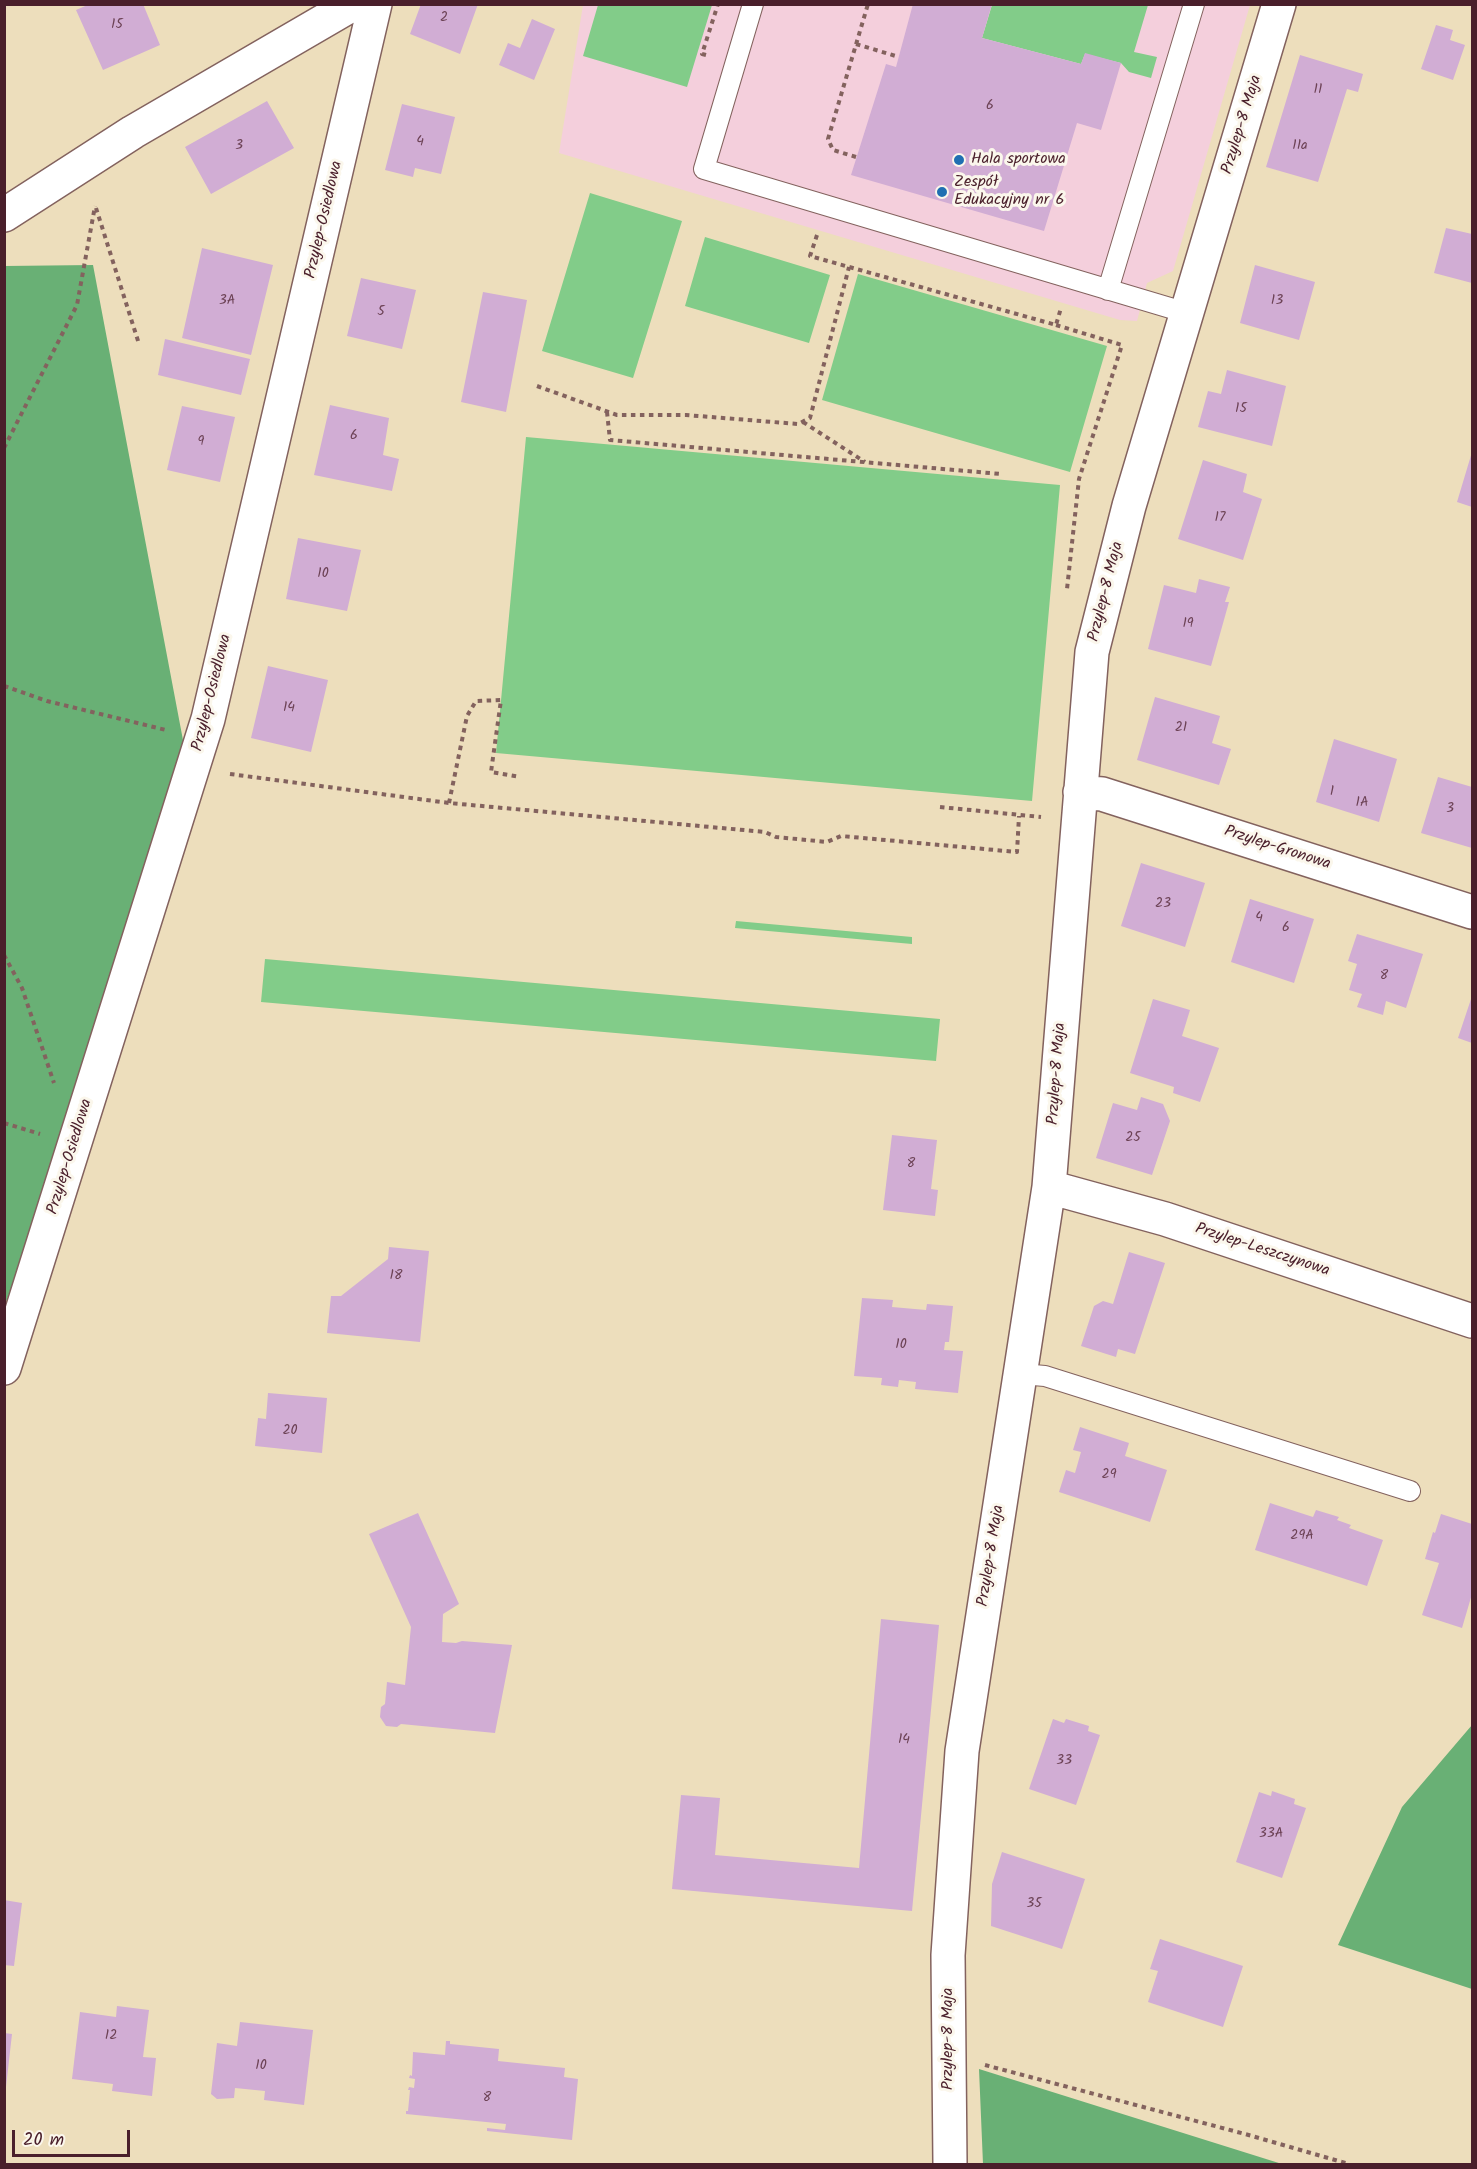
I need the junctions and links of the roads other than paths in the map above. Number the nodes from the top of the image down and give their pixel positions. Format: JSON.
{"nodes":[{"id":1,"x":353,"y":4,"type":"edge"},
{"id":2,"x":375,"y":4,"type":"edge"},
{"id":3,"x":753,"y":4,"type":"edge"},
{"id":4,"x":1194,"y":4,"type":"edge"},
{"id":5,"x":1279,"y":4,"type":"edge"},
{"id":6,"x":4,"y":215,"type":"edge"},
{"id":7,"x":1108,"y":290,"type":"junction"},
{"id":8,"x":1187,"y":314,"type":"junction"},
{"id":9,"x":1080,"y":792,"type":"junction"},
{"id":10,"x":1473,"y":912,"type":"edge"},
{"id":11,"x":1049,"y":1187,"type":"junction"},
{"id":12,"x":1473,"y":1321,"type":"edge"},
{"id":13,"x":4,"y":1368,"type":"edge"},
{"id":14,"x":1021,"y":1374,"type":"junction"},
{"id":15,"x":1410,"y":1491,"type":"dead end"},
{"id":16,"x":950,"y":2164,"type":"edge"}],
"edges":[{"from":1,"to":6,"type":"street"},
{"from":2,"to":13,"type":"street","name":"Przylep-Osiedlowa"},
{"from":3,"to":7,"type":"lane"},
{"from":4,"to":7,"type":"lane"},
{"from":5,"to":8,"type":"street","name":"Przylep-8 Maja"},
{"from":7,"to":8,"type":"lane"},
{"from":8,"to":9,"type":"street","name":"Przylep-8 Maja"},
{"from":9,"to":10,"type":"street","name":"Przylep-Gronowa"},
{"from":9,"to":11,"type":"street","name":"Przylep-8 Maja"},
{"from":11,"to":12,"type":"street","name":"Przylep-Leszczynowa"},
{"from":11,"to":14,"type":"street","name":"Przylep-8 Maja"},
{"from":14,"to":15,"type":"lane"},
{"from":14,"to":16,"type":"street","name":"Przylep-8 Maja"}]}
